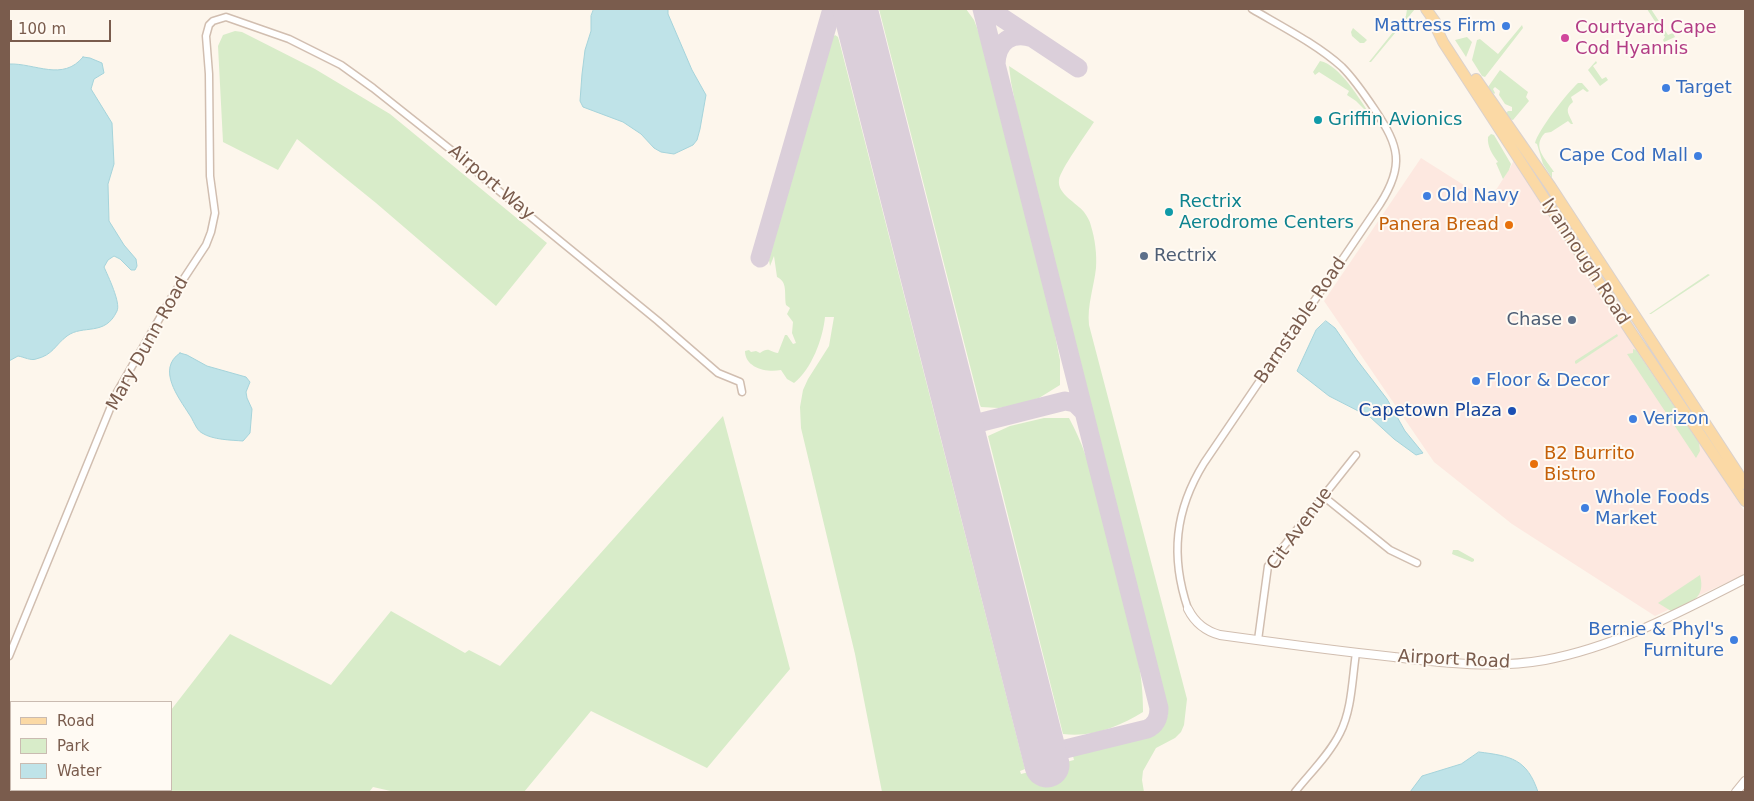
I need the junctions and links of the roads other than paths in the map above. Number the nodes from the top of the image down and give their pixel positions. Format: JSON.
{"nodes":[{"id":1,"x":1252,"y":9,"type":"edge"},
{"id":2,"x":1428,"y":13,"type":"edge"},
{"id":3,"x":213,"y":21,"type":"joint"},
{"id":4,"x":742,"y":392,"type":"dead end"},
{"id":5,"x":1356,"y":455,"type":"dead end"},
{"id":6,"x":1745,"y":484,"type":"edge"},
{"id":7,"x":1323,"y":496,"type":"junction"},
{"id":8,"x":1745,"y":501,"type":"edge"},
{"id":9,"x":1416,"y":563,"type":"dead end"},
{"id":10,"x":1745,"y":579,"type":"edge"},
{"id":11,"x":1188,"y":609,"type":"joint"},
{"id":12,"x":1258,"y":640,"type":"junction"},
{"id":13,"x":1356,"y":653,"type":"junction"},
{"id":14,"x":9,"y":656,"type":"edge"},
{"id":15,"x":1745,"y":781,"type":"edge"},
{"id":16,"x":1295,"y":792,"type":"edge"},
{"id":17,"x":1736,"y":792,"type":"edge"}],
"edges":[{"from":1,"to":11,"type":"street","name":"Barnstable Road"},
{"from":2,"to":6,"type":"main road","name":"Iyannough Road"},
{"from":2,"to":8,"type":"main road","name":"Iyannough Road"},
{"from":3,"to":4,"type":"street","name":"Airport Way"},
{"from":3,"to":14,"type":"street","name":"Mary Dunn Road"},
{"from":5,"to":7,"type":"street","name":"Cit Avenue"},
{"from":7,"to":9,"type":"street"},
{"from":7,"to":12,"type":"street","name":"Cit Avenue"},
{"from":10,"to":13,"type":"street","name":"Airport Road"},
{"from":11,"to":12,"type":"street","name":"Airport Road"},
{"from":12,"to":13,"type":"street","name":"Airport Road"},
{"from":13,"to":16,"type":"street"},
{"from":15,"to":17,"type":"street"}]}
